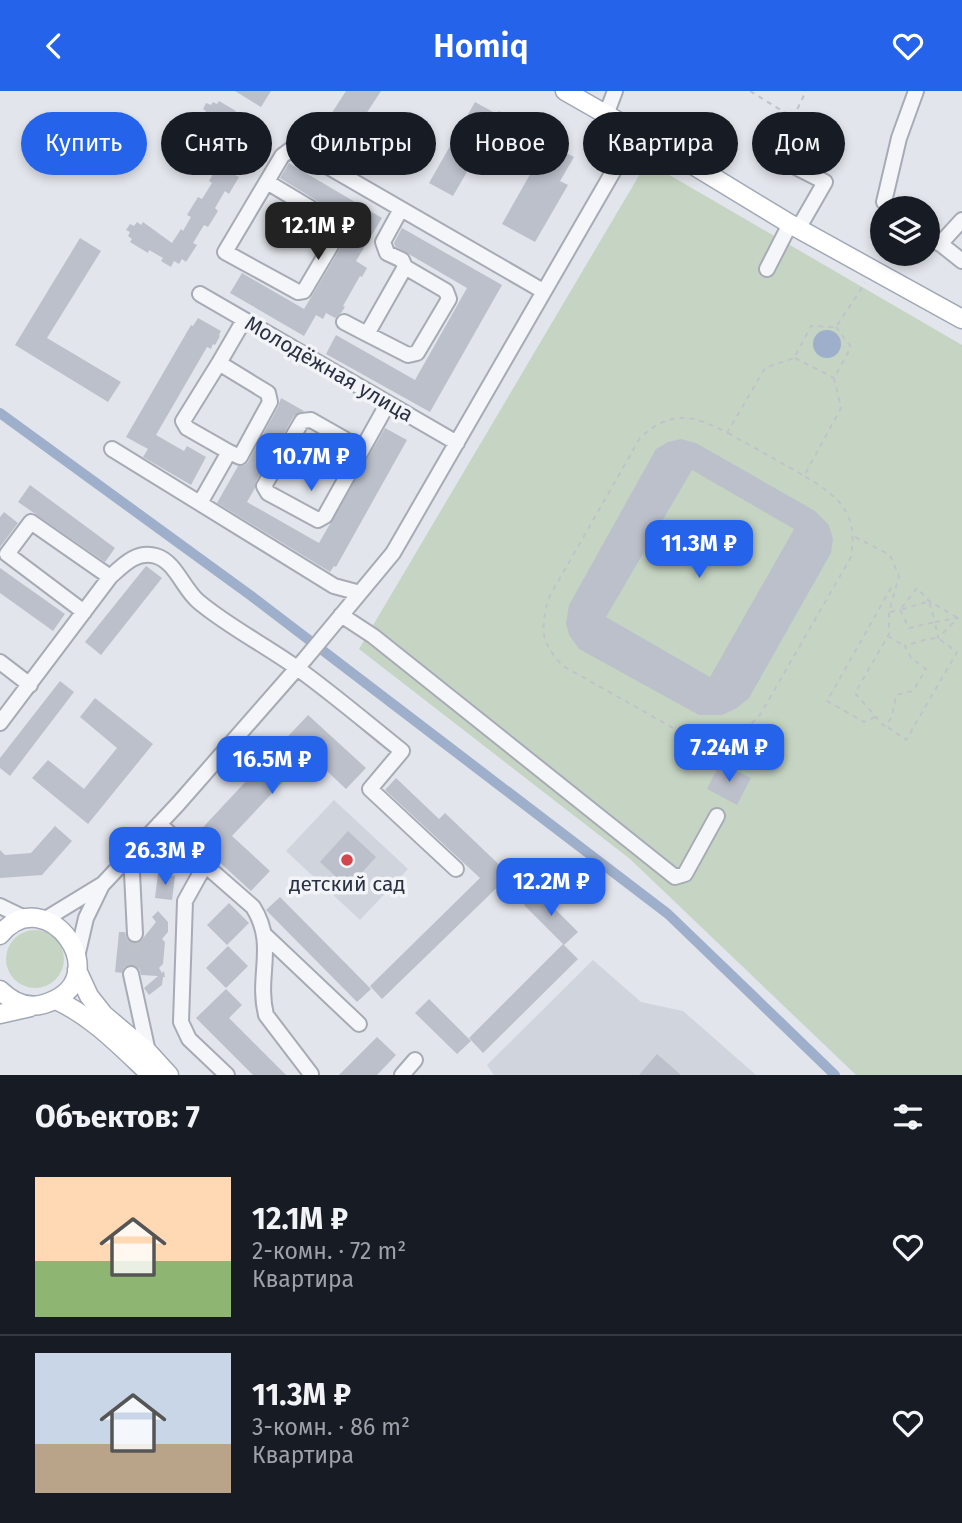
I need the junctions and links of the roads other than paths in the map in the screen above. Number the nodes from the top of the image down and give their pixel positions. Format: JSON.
{"nodes":[{"id":1,"x":565,"y":91,"type":"edge"},
{"id":2,"x":615,"y":91,"type":"edge"},
{"id":3,"x":916,"y":91,"type":"edge"},
{"id":4,"x":601,"y":112,"type":"edge"},
{"id":5,"x":607,"y":112,"type":"edge"},
{"id":6,"x":611,"y":175,"type":"edge"},
{"id":7,"x":708,"y":175,"type":"edge"},
{"id":8,"x":810,"y":175,"type":"edge"},
{"id":9,"x":267,"y":182,"type":"junction"},
{"id":10,"x":885,"y":196,"type":"edge"},
{"id":11,"x":401,"y":209,"type":"junction"},
{"id":12,"x":962,"y":220,"type":"edge"},
{"id":13,"x":794,"y":227,"type":"junction"},
{"id":14,"x":940,"y":244,"type":"joint"},
{"id":15,"x":962,"y":261,"type":"edge"},
{"id":16,"x":405,"y":267,"type":"junction"},
{"id":17,"x":767,"y":269,"type":"dead end"},
{"id":18,"x":543,"y":291,"type":"junction"},
{"id":19,"x":200,"y":294,"type":"dead end"},
{"id":20,"x":962,"y":319,"type":"edge"},
{"id":21,"x":244,"y":320,"type":"junction"},
{"id":22,"x":344,"y":322,"type":"dead end"},
{"id":23,"x":367,"y":334,"type":"junction"},
{"id":24,"x":219,"y":363,"type":"junction"},
{"id":25,"x":388,"y":403,"type":"junction"},
{"id":26,"x":457,"y":443,"type":"junction"},
{"id":27,"x":112,"y":449,"type":"dead end"},
{"id":28,"x":362,"y":449,"type":"junction"},
{"id":29,"x":229,"y":452,"type":"junction"},
{"id":30,"x":200,"y":503,"type":"junction"},
{"id":31,"x":110,"y":577,"type":"junction"},
{"id":32,"x":360,"y":593,"type":"junction"},
{"id":33,"x":84,"y":612,"type":"junction"},
{"id":34,"x":337,"y":621,"type":"junction"},
{"id":35,"x":0,"y":662,"type":"edge"},
{"id":36,"x":301,"y":663,"type":"junction"},
{"id":37,"x":30,"y":685,"type":"junction"},
{"id":38,"x":0,"y":723,"type":"edge"},
{"id":39,"x":717,"y":816,"type":"dead end"},
{"id":40,"x":159,"y":824,"type":"junction"},
{"id":41,"x":127,"y":859,"type":"junction"},
{"id":42,"x":205,"y":865,"type":"junction"},
{"id":43,"x":456,"y":869,"type":"dead end"},
{"id":44,"x":103,"y":884,"type":"junction"},
{"id":45,"x":0,"y":906,"type":"edge"},
{"id":46,"x":36,"y":920,"type":"junction"},
{"id":47,"x":135,"y":934,"type":"tunnel mouth"},
{"id":48,"x":0,"y":935,"type":"edge"},
{"id":49,"x":266,"y":936,"type":"junction"},
{"id":50,"x":77,"y":963,"type":"junction"},
{"id":51,"x":131,"y":974,"type":"tunnel mouth"},
{"id":52,"x":0,"y":990,"type":"edge"},
{"id":53,"x":56,"y":1000,"type":"junction"},
{"id":54,"x":36,"y":1006,"type":"junction"},
{"id":55,"x":0,"y":1014,"type":"edge"},
{"id":56,"x":359,"y":1024,"type":"dead end"},
{"id":57,"x":148,"y":1052,"type":"junction"},
{"id":58,"x":415,"y":1061,"type":"dead end"},
{"id":59,"x":312,"y":1074,"type":"edge"},
{"id":60,"x":151,"y":1075,"type":"edge"},
{"id":61,"x":169,"y":1075,"type":"edge"},
{"id":62,"x":227,"y":1075,"type":"edge"},
{"id":63,"x":402,"y":1075,"type":"edge"}],
"edges":[{"from":1,"to":4,"type":"main road"},
{"from":2,"to":5,"type":"street"},
{"from":3,"to":10,"type":"street"},
{"from":6,"to":18,"type":"street"},
{"from":7,"to":13,"type":"main road"},
{"from":8,"to":13,"type":"street"},
{"from":9,"to":9,"type":"street"},
{"from":9,"to":11,"type":"street"},
{"from":11,"to":16,"type":"street"},
{"from":11,"to":18,"type":"street"},
{"from":12,"to":14,"type":"street"},
{"from":13,"to":17,"type":"street"},
{"from":13,"to":20,"type":"main road"},
{"from":14,"to":15,"type":"street"},
{"from":16,"to":23,"type":"street"},
{"from":16,"to":23,"type":"street"},
{"from":18,"to":26,"type":"street"},
{"from":19,"to":21,"type":"street","name":"Молодёжная улица"},
{"from":21,"to":24,"type":"street"},
{"from":21,"to":25,"type":"street","name":"Молодёжная улица"},
{"from":22,"to":23,"type":"street"},
{"from":24,"to":29,"type":"street"},
{"from":24,"to":29,"type":"street"},
{"from":25,"to":26,"type":"street","name":"Молодёжная улица"},
{"from":25,"to":28,"type":"street"},
{"from":26,"to":32,"type":"street"},
{"from":27,"to":30,"type":"street"},
{"from":28,"to":28,"type":"street"},
{"from":29,"to":30,"type":"street"},
{"from":30,"to":32,"type":"street"},
{"from":31,"to":33,"type":"street"},
{"from":31,"to":33,"type":"street"},
{"from":31,"to":36,"type":"street"},
{"from":32,"to":34,"type":"street"},
{"from":33,"to":37,"type":"street"},
{"from":34,"to":36,"type":"street"},
{"from":34,"to":39,"type":"street"},
{"from":35,"to":37,"type":"street"},
{"from":36,"to":40,"type":"street"},
{"from":36,"to":43,"type":"street"},
{"from":37,"to":38,"type":"street"},
{"from":40,"to":41,"type":"street"},
{"from":40,"to":42,"type":"street"},
{"from":41,"to":44,"type":"street"},
{"from":41,"to":47,"type":"street"},
{"from":42,"to":49,"type":"street"},
{"from":42,"to":62,"type":"street"},
{"from":44,"to":46,"type":"street"},
{"from":44,"to":50,"type":"street"},
{"from":45,"to":46,"type":"street"},
{"from":46,"to":48,"type":"main road"},
{"from":46,"to":50,"type":"main road"},
{"from":49,"to":56,"type":"street"},
{"from":49,"to":59,"type":"street"},
{"from":50,"to":53,"type":"main road"},
{"from":50,"to":57,"type":"main road"},
{"from":51,"to":57,"type":"street"},
{"from":52,"to":54,"type":"main road"},
{"from":53,"to":54,"type":"main road"},
{"from":53,"to":60,"type":"main road"},
{"from":54,"to":55,"type":"main road"},
{"from":57,"to":61,"type":"main road"},
{"from":58,"to":63,"type":"street"}]}
